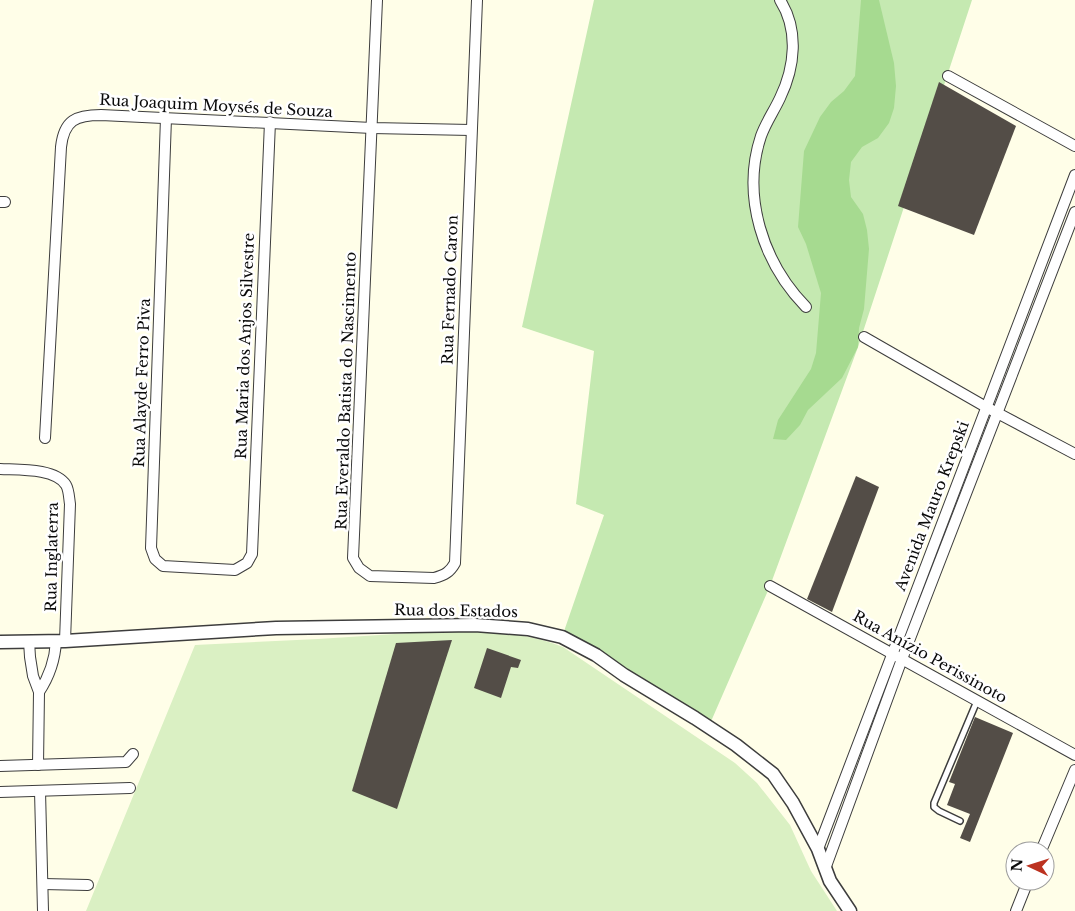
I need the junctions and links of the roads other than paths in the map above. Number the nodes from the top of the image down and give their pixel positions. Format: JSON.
{"nodes":[{"id":1,"x":377,"y":0,"type":"edge"},
{"id":2,"x":477,"y":0,"type":"edge"},
{"id":3,"x":780,"y":0,"type":"edge"},
{"id":4,"x":948,"y":76,"type":"dead end"},
{"id":5,"x":166,"y":118,"type":"junction"},
{"id":6,"x":270,"y":122,"type":"junction"},
{"id":7,"x":372,"y":128,"type":"junction"},
{"id":8,"x":471,"y":130,"type":"junction"},
{"id":9,"x":1075,"y":146,"type":"edge"},
{"id":10,"x":1075,"y":175,"type":"edge"},
{"id":11,"x":1075,"y":212,"type":"edge"},
{"id":12,"x":806,"y":307,"type":"dead end"},
{"id":13,"x":864,"y":338,"type":"dead end"},
{"id":14,"x":986,"y":407,"type":"junction"},
{"id":15,"x":998,"y":414,"type":"junction"},
{"id":16,"x":45,"y":438,"type":"dead end"},
{"id":17,"x":1075,"y":454,"type":"edge"},
{"id":18,"x":0,"y":469,"type":"edge"},
{"id":19,"x":241,"y":568,"type":"joint"},
{"id":20,"x":442,"y":576,"type":"joint"},
{"id":21,"x":770,"y":586,"type":"dead end"},
{"id":22,"x":29,"y":641,"type":"junction"},
{"id":23,"x":60,"y":641,"type":"junction"},
{"id":24,"x":0,"y":642,"type":"edge"},
{"id":25,"x":892,"y":654,"type":"junction"},
{"id":26,"x":902,"y":659,"type":"junction"},
{"id":27,"x":39,"y":692,"type":"junction"},
{"id":28,"x":977,"y":700,"type":"junction"},
{"id":29,"x":133,"y":754,"type":"dead end"},
{"id":30,"x":1075,"y":755,"type":"edge"},
{"id":31,"x":38,"y":765,"type":"junction"},
{"id":32,"x":0,"y":766,"type":"edge"},
{"id":33,"x":1075,"y":770,"type":"edge"},
{"id":34,"x":130,"y":788,"type":"dead end"},
{"id":35,"x":40,"y":791,"type":"junction"},
{"id":36,"x":0,"y":792,"type":"edge"},
{"id":37,"x":960,"y":821,"type":"dead end"},
{"id":38,"x":1045,"y":841,"type":"edge"},
{"id":39,"x":818,"y":849,"type":"junction"},
{"id":40,"x":826,"y":869,"type":"junction"},
{"id":41,"x":43,"y":884,"type":"junction"},
{"id":42,"x":88,"y":885,"type":"dead end"},
{"id":43,"x":1024,"y":891,"type":"edge"},
{"id":44,"x":43,"y":911,"type":"edge"},
{"id":45,"x":850,"y":911,"type":"edge"},
{"id":46,"x":1016,"y":911,"type":"edge"}],
"edges":[{"from":1,"to":7,"type":"street","name":"Rua Everaldo Batista do Nascimento"},
{"from":2,"to":8,"type":"street","name":"Rua Fernado Caron"},
{"from":3,"to":12,"type":"street"},
{"from":4,"to":9,"type":"street"},
{"from":5,"to":6,"type":"street","name":"Rua Joaquim Moysés de Souza"},
{"from":5,"to":16,"type":"street","name":"Rua Joaquim Moysés de Souza"},
{"from":5,"to":19,"type":"street","name":"Rua Alayde Ferro Piva"},
{"from":6,"to":7,"type":"street","name":"Rua Joaquim Moysés de Souza"},
{"from":6,"to":19,"type":"street","name":"Rua Maria dos Anjos Silvestre"},
{"from":7,"to":8,"type":"street","name":"Rua Joaquim Moysés de Souza"},
{"from":7,"to":20,"type":"street","name":"Rua Everaldo Batista do Nascimento"},
{"from":8,"to":20,"type":"street","name":"Rua Fernado Caron"},
{"from":10,"to":14,"type":"street","name":"Avenida Mauro Krepski"},
{"from":11,"to":15,"type":"street","name":"Avenida Mauro Krepski"},
{"from":13,"to":14,"type":"street"},
{"from":14,"to":15,"type":"street"},
{"from":14,"to":25,"type":"street","name":"Avenida Mauro Krepski"},
{"from":15,"to":17,"type":"street"},
{"from":15,"to":26,"type":"street","name":"Avenida Mauro Krepski"},
{"from":18,"to":23,"type":"street","name":"Rua Inglaterra"},
{"from":21,"to":25,"type":"street","name":"Rua Anízio Perissinoto"},
{"from":22,"to":23,"type":"street","name":"Rua dos Estados"},
{"from":22,"to":24,"type":"street","name":"Rua dos Estados"},
{"from":22,"to":27,"type":"street"},
{"from":23,"to":27,"type":"street"},
{"from":23,"to":39,"type":"street","name":"Rua dos Estados"},
{"from":25,"to":26,"type":"street","name":"Rua Anízio Perissinoto"},
{"from":25,"to":39,"type":"street","name":"Avenida Mauro Krepski"},
{"from":26,"to":28,"type":"street","name":"Rua Anízio Perissinoto"},
{"from":26,"to":40,"type":"street","name":"Avenida Mauro Krepski"},
{"from":27,"to":31,"type":"street"},
{"from":28,"to":30,"type":"street","name":"Rua Anízio Perissinoto"},
{"from":28,"to":37,"type":"lane"},
{"from":29,"to":31,"type":"street"},
{"from":31,"to":32,"type":"street"},
{"from":33,"to":38,"type":"street"},
{"from":34,"to":35,"type":"street"},
{"from":35,"to":36,"type":"street"},
{"from":35,"to":41,"type":"street"},
{"from":39,"to":40,"type":"street","name":"Rua dos Estados"},
{"from":40,"to":45,"type":"street","name":"Rua dos Estados"},
{"from":41,"to":42,"type":"street"},
{"from":41,"to":44,"type":"street"},
{"from":43,"to":46,"type":"street"}]}
